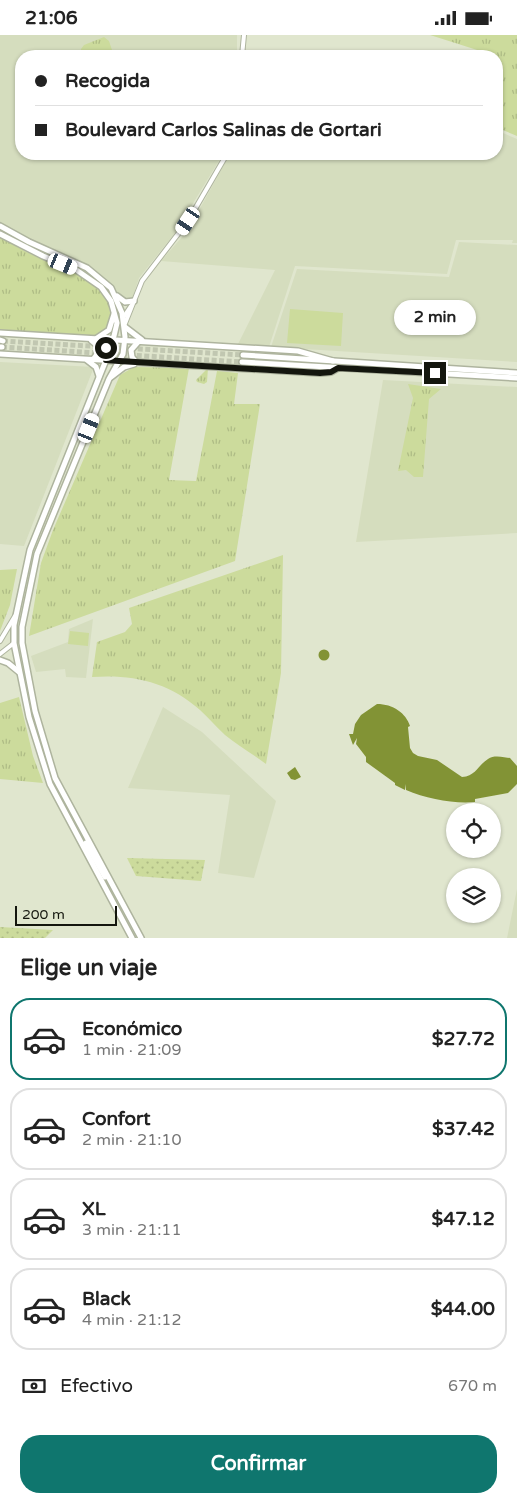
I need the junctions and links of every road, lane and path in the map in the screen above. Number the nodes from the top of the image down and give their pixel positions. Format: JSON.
{"nodes":[{"id":1,"x":244,"y":35,"type":"edge"},
{"id":2,"x":243,"y":50,"type":"edge"},
{"id":3,"x":224,"y":160,"type":"edge"},
{"id":4,"x":0,"y":226,"type":"edge"},
{"id":5,"x":0,"y":234,"type":"edge"},
{"id":6,"x":116,"y":295,"type":"junction"},
{"id":7,"x":134,"y":302,"type":"junction"},
{"id":8,"x":114,"y":309,"type":"junction"},
{"id":9,"x":124,"y":318,"type":"junction"},
{"id":10,"x":125,"y":327,"type":"junction"},
{"id":11,"x":0,"y":333,"type":"edge"},
{"id":12,"x":90,"y":339,"type":"junction"},
{"id":13,"x":96,"y":339,"type":"junction"},
{"id":14,"x":111,"y":340,"type":"junction"},
{"id":15,"x":124,"y":342,"type":"junction"},
{"id":16,"x":141,"y":342,"type":"junction"},
{"id":17,"x":0,"y":354,"type":"edge"},
{"id":18,"x":243,"y":355,"type":"tunnel mouth"},
{"id":19,"x":89,"y":360,"type":"junction"},
{"id":20,"x":106,"y":360,"type":"junction"},
{"id":21,"x":119,"y":361,"type":"junction"},
{"id":22,"x":333,"y":361,"type":"junction"},
{"id":23,"x":138,"y":362,"type":"junction"},
{"id":24,"x":242,"y":362,"type":"tunnel mouth"},
{"id":25,"x":338,"y":368,"type":"junction"},
{"id":26,"x":517,"y":373,"type":"edge"},
{"id":27,"x":517,"y":378,"type":"edge"},
{"id":28,"x":109,"y":379,"type":"junction"},
{"id":29,"x":98,"y":382,"type":"junction"},
{"id":30,"x":16,"y":615,"type":"junction"},
{"id":31,"x":22,"y":627,"type":"junction"},
{"id":32,"x":0,"y":641,"type":"edge"},
{"id":33,"x":14,"y":643,"type":"junction"},
{"id":34,"x":0,"y":654,"type":"edge"},
{"id":35,"x":0,"y":660,"type":"edge"},
{"id":36,"x":19,"y":672,"type":"junction"},
{"id":37,"x":23,"y":692,"type":"junction"},
{"id":38,"x":41,"y":730,"type":"junction"},
{"id":39,"x":132,"y":938,"type":"edge"},
{"id":40,"x":141,"y":938,"type":"edge"}],
"edges":[{"from":1,"to":2,"type":"street"},
{"from":3,"to":7,"type":"street"},
{"from":4,"to":6,"type":"main road"},
{"from":5,"to":8,"type":"main road"},
{"from":6,"to":7,"type":"main road"},
{"from":6,"to":9,"type":"main road"},
{"from":7,"to":9,"type":"street"},
{"from":7,"to":10,"type":"street"},
{"from":8,"to":13,"type":"main road"},
{"from":8,"to":14,"type":"main road"},
{"from":9,"to":10,"type":"main road"},
{"from":10,"to":15,"type":"main road"},
{"from":10,"to":16,"type":"main road"},
{"from":11,"to":12,"type":"main road"},
{"from":12,"to":13,"type":"main road"},
{"from":12,"to":19,"type":"main road"},
{"from":13,"to":14,"type":"main road"},
{"from":14,"to":15,"type":"main road"},
{"from":14,"to":20,"type":"main road"},
{"from":15,"to":16,"type":"main road"},
{"from":15,"to":21,"type":"main road"},
{"from":16,"to":22,"type":"main road"},
{"from":16,"to":23,"type":"main road"},
{"from":17,"to":19,"type":"main road"},
{"from":18,"to":22,"type":"main road"},
{"from":19,"to":20,"type":"main road"},
{"from":19,"to":29,"type":"main road"},
{"from":20,"to":21,"type":"main road"},
{"from":20,"to":29,"type":"main road"},
{"from":21,"to":23,"type":"main road"},
{"from":21,"to":28,"type":"main road"},
{"from":22,"to":26,"type":"main road"},
{"from":23,"to":25,"type":"main road"},
{"from":23,"to":28,"type":"main road"},
{"from":24,"to":25,"type":"main road"},
{"from":25,"to":27,"type":"main road"},
{"from":28,"to":31,"type":"main road"},
{"from":29,"to":30,"type":"main road"},
{"from":30,"to":32,"type":"street"},
{"from":30,"to":33,"type":"main road"},
{"from":31,"to":33,"type":"main road"},
{"from":31,"to":38,"type":"main road"},
{"from":33,"to":34,"type":"street"},
{"from":33,"to":36,"type":"main road"},
{"from":35,"to":36,"type":"main road"},
{"from":36,"to":37,"type":"main road"},
{"from":37,"to":38,"type":"main road"},
{"from":37,"to":39,"type":"main road"},
{"from":38,"to":40,"type":"main road"}]}
